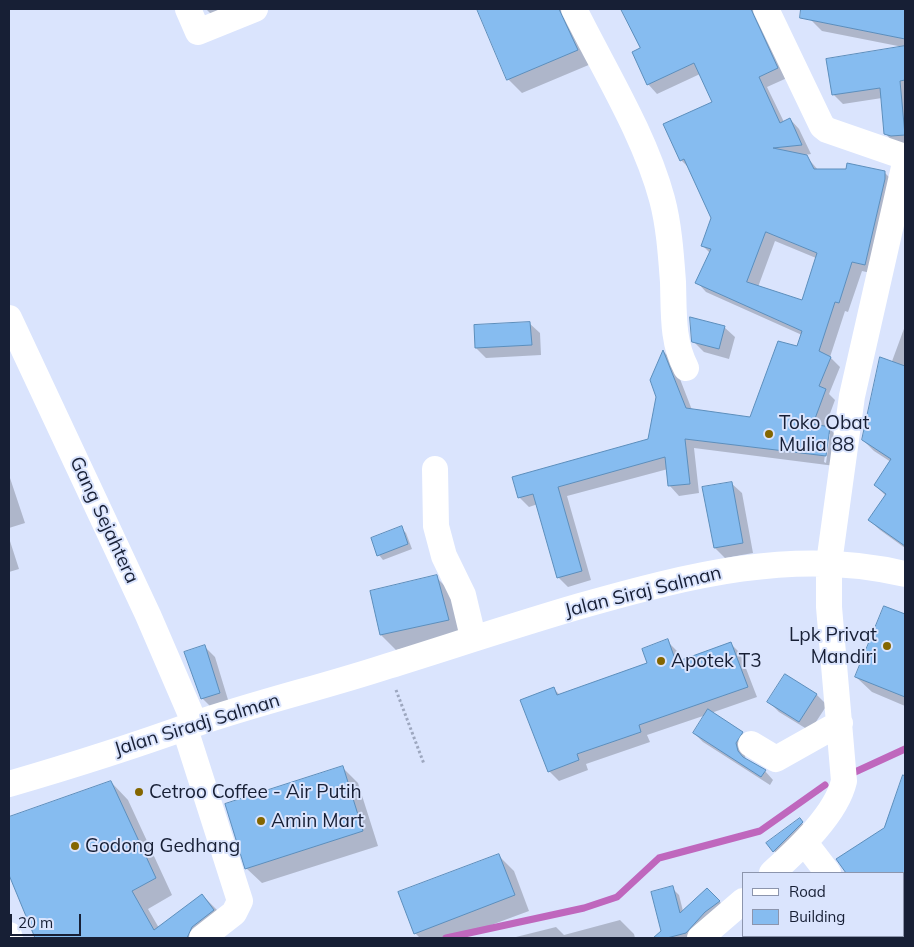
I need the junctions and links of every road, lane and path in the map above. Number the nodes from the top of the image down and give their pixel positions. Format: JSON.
{"nodes":[{"id":1,"x":188,"y":9,"type":"edge"},
{"id":2,"x":255,"y":9,"type":"edge"},
{"id":3,"x":574,"y":9,"type":"edge"},
{"id":4,"x":766,"y":9,"type":"edge"},
{"id":5,"x":905,"y":157,"type":"edge"},
{"id":6,"x":905,"y":163,"type":"edge"},
{"id":7,"x":9,"y":318,"type":"edge"},
{"id":8,"x":15,"y":348,"type":"edge"},
{"id":9,"x":686,"y":368,"type":"dead end"},
{"id":10,"x":435,"y":470,"type":"dead end"},
{"id":11,"x":829,"y":563,"type":"junction"},
{"id":12,"x":905,"y":574,"type":"edge"},
{"id":13,"x":472,"y":637,"type":"junction"},
{"id":14,"x":387,"y":667,"type":"junction"},
{"id":15,"x":840,"y":723,"type":"junction"},
{"id":16,"x":190,"y":726,"type":"junction"},
{"id":17,"x":751,"y":744,"type":"dead end"},
{"id":18,"x":424,"y":764,"type":"dead end"},
{"id":19,"x":9,"y":784,"type":"edge"},
{"id":20,"x":805,"y":843,"type":"junction"},
{"id":21,"x":773,"y":872,"type":"edge"},
{"id":22,"x":827,"y":872,"type":"edge"},
{"id":23,"x":742,"y":902,"type":"edge"},
{"id":24,"x":202,"y":938,"type":"edge"},
{"id":25,"x":700,"y":938,"type":"edge"}],
"edges":[{"from":1,"to":2,"type":"street"},
{"from":3,"to":9,"type":"street"},
{"from":4,"to":5,"type":"street"},
{"from":6,"to":11,"type":"street"},
{"from":7,"to":8,"type":"street","name":"Gang Sejahtera"},
{"from":8,"to":16,"type":"street","name":"Gang Sejahtera"},
{"from":10,"to":13,"type":"street"},
{"from":11,"to":12,"type":"street","name":"Jalan Siraj Salman"},
{"from":11,"to":13,"type":"street","name":"Jalan Siraj Salman"},
{"from":11,"to":15,"type":"street"},
{"from":13,"to":14,"type":"street","name":"Jalan Siraj Salman"},
{"from":14,"to":16,"type":"street","name":"Jalan Siradj Salman"},
{"from":14,"to":18,"type":"path"},
{"from":15,"to":17,"type":"street"},
{"from":15,"to":20,"type":"street"},
{"from":16,"to":19,"type":"street","name":"Jalan Siradj Salman"},
{"from":16,"to":24,"type":"street","name":"Gang Sejahtera"},
{"from":20,"to":21,"type":"street"},
{"from":20,"to":22,"type":"street"},
{"from":23,"to":25,"type":"street"}]}
